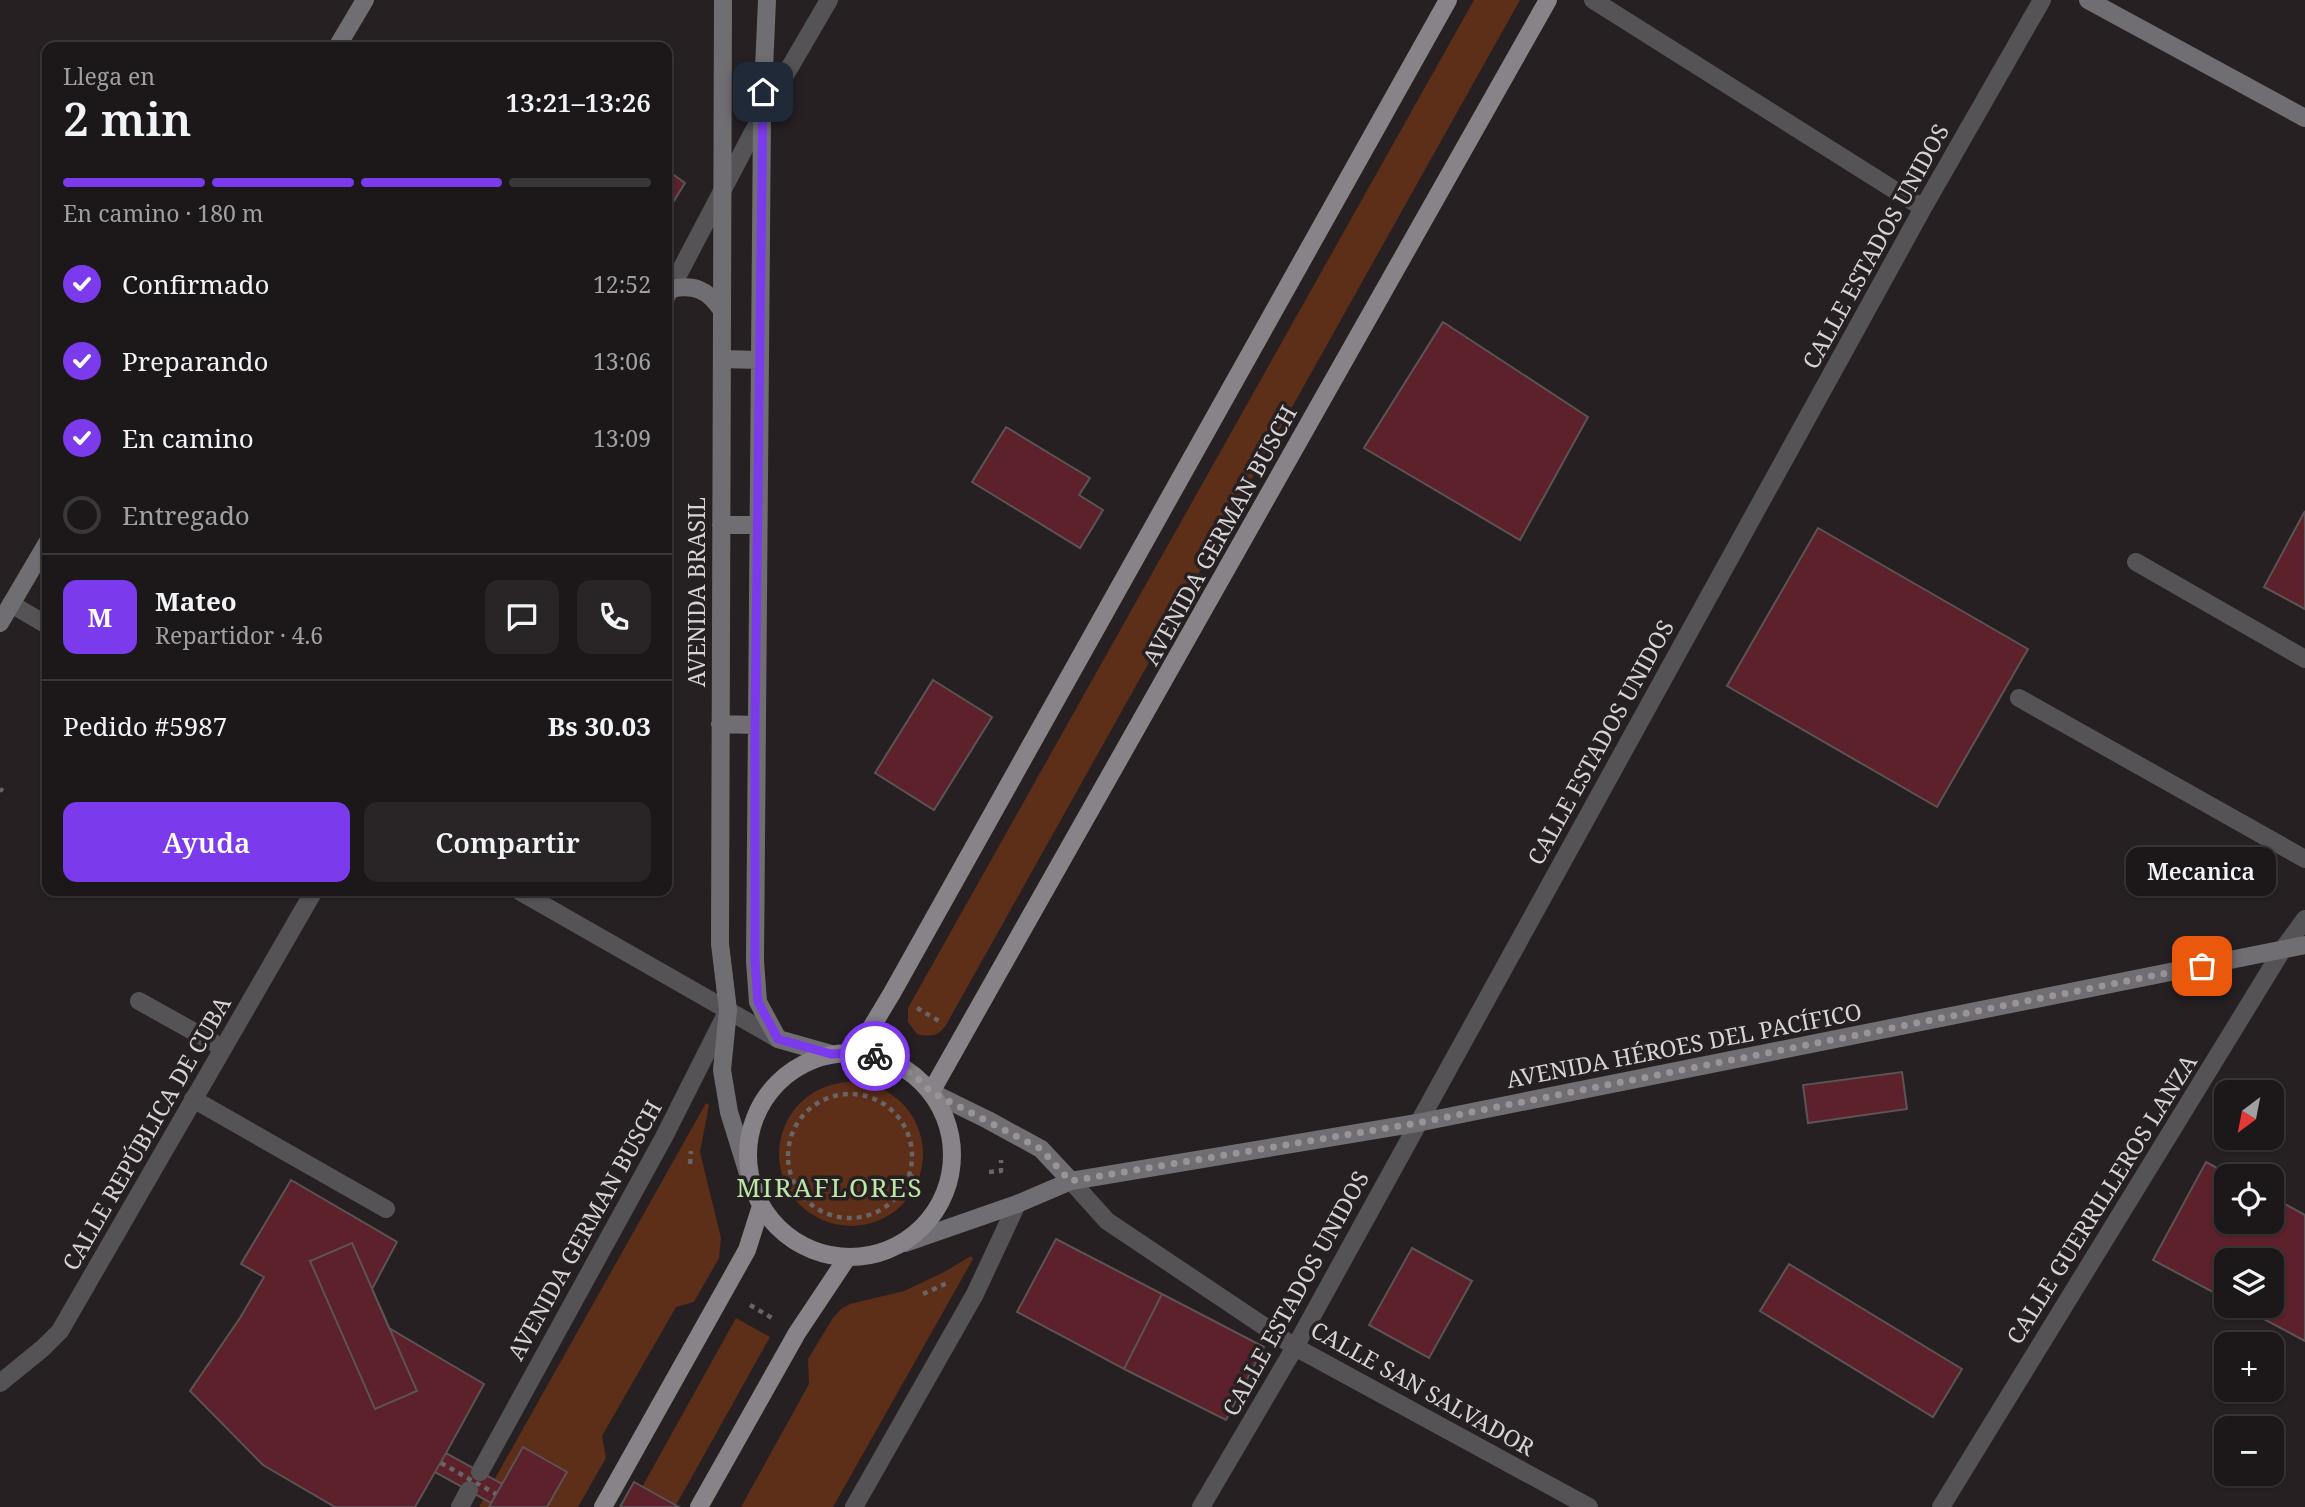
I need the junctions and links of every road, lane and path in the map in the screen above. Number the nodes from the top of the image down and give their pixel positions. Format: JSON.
{"nodes":[{"id":1,"x":365,"y":0,"type":"edge"},
{"id":2,"x":723,"y":0,"type":"edge"},
{"id":3,"x":767,"y":0,"type":"edge"},
{"id":4,"x":829,"y":0,"type":"edge"},
{"id":5,"x":1448,"y":0,"type":"edge"},
{"id":6,"x":1548,"y":0,"type":"edge"},
{"id":7,"x":1593,"y":0,"type":"edge"},
{"id":8,"x":2042,"y":0,"type":"edge"},
{"id":9,"x":2088,"y":0,"type":"edge"},
{"id":10,"x":340,"y":42,"type":"edge"},
{"id":11,"x":762,"y":115,"type":"junction"},
{"id":12,"x":2305,"y":118,"type":"edge"},
{"id":13,"x":722,"y":194,"type":"junction"},
{"id":14,"x":1923,"y":208,"type":"junction"},
{"id":15,"x":672,"y":287,"type":"edge"},
{"id":16,"x":672,"y":292,"type":"edge"},
{"id":17,"x":721,"y":309,"type":"junction"},
{"id":18,"x":722,"y":359,"type":"junction"},
{"id":19,"x":760,"y":360,"type":"junction"},
{"id":20,"x":721,"y":525,"type":"junction"},
{"id":21,"x":758,"y":525,"type":"junction"},
{"id":22,"x":42,"y":551,"type":"edge"},
{"id":23,"x":2136,"y":562,"type":"dead end"},
{"id":24,"x":10,"y":604,"type":"junction"},
{"id":25,"x":42,"y":622,"type":"edge"},
{"id":26,"x":0,"y":623,"type":"edge"},
{"id":27,"x":2305,"y":659,"type":"edge"},
{"id":28,"x":2020,"y":698,"type":"dead end"},
{"id":29,"x":720,"y":723,"type":"junction"},
{"id":30,"x":755,"y":724,"type":"junction"},
{"id":31,"x":2305,"y":859,"type":"edge"},
{"id":32,"x":311,"y":896,"type":"edge"},
{"id":33,"x":528,"y":896,"type":"edge"},
{"id":34,"x":2305,"y":919,"type":"edge"},
{"id":35,"x":2305,"y":945,"type":"edge"},
{"id":36,"x":2283,"y":949,"type":"junction"},
{"id":37,"x":139,"y":1001,"type":"dead end"},
{"id":38,"x":911,"y":1004,"type":"dead end"},
{"id":39,"x":728,"y":1010,"type":"junction"},
{"id":40,"x":946,"y":1026,"type":"dead end"},
{"id":41,"x":778,"y":1039,"type":"junction"},
{"id":42,"x":223,"y":1048,"type":"junction"},
{"id":43,"x":850,"y":1053,"type":"junction"},
{"id":44,"x":831,"y":1054,"type":"junction"},
{"id":45,"x":931,"y":1092,"type":"junction"},
{"id":46,"x":193,"y":1099,"type":"junction"},
{"id":47,"x":1417,"y":1123,"type":"junction"},
{"id":48,"x":1001,"y":1156,"type":"dead end"},
{"id":49,"x":989,"y":1172,"type":"dead end"},
{"id":50,"x":909,"y":1175,"type":"junction"},
{"id":51,"x":918,"y":1179,"type":"dead end"},
{"id":52,"x":750,"y":1180,"type":"junction"},
{"id":53,"x":1070,"y":1181,"type":"junction"},
{"id":54,"x":1017,"y":1204,"type":"junction"},
{"id":55,"x":761,"y":1206,"type":"junction"},
{"id":56,"x":386,"y":1209,"type":"dead end"},
{"id":57,"x":905,"y":1243,"type":"junction"},
{"id":58,"x":847,"y":1258,"type":"junction"},
{"id":59,"x":744,"y":1302,"type":"dead end"},
{"id":60,"x":779,"y":1322,"type":"dead end"},
{"id":61,"x":1295,"y":1347,"type":"junction"},
{"id":62,"x":0,"y":1382,"type":"edge"},
{"id":63,"x":441,"y":1463,"type":"dead end"},
{"id":64,"x":480,"y":1472,"type":"dead end"},
{"id":65,"x":469,"y":1490,"type":"dead end"},
{"id":66,"x":496,"y":1494,"type":"dead end"},
{"id":67,"x":460,"y":1507,"type":"edge"},
{"id":68,"x":603,"y":1507,"type":"edge"},
{"id":69,"x":699,"y":1507,"type":"edge"},
{"id":70,"x":854,"y":1507,"type":"edge"},
{"id":71,"x":1201,"y":1507,"type":"edge"},
{"id":72,"x":1589,"y":1507,"type":"edge"},
{"id":73,"x":1941,"y":1507,"type":"edge"}],
"edges":[{"from":1,"to":10,"type":"main road"},
{"from":2,"to":13,"type":"main road","name":"AVENIDA BRASIL"},
{"from":3,"to":11,"type":"main road"},
{"from":4,"to":11,"type":"street"},
{"from":5,"to":43,"type":"main road"},
{"from":6,"to":45,"type":"main road","name":"AVENIDA GERMAN BUSCH"},
{"from":7,"to":14,"type":"street"},
{"from":8,"to":14,"type":"street","name":"CALLE ESTADOS UNIDOS"},
{"from":9,"to":12,"type":"main road"},
{"from":11,"to":13,"type":"street"},
{"from":11,"to":19,"type":"main road"},
{"from":13,"to":15,"type":"street"},
{"from":13,"to":17,"type":"main road","name":"AVENIDA BRASIL"},
{"from":14,"to":47,"type":"street","name":"CALLE ESTADOS UNIDOS"},
{"from":16,"to":17,"type":"main road"},
{"from":17,"to":18,"type":"main road","name":"AVENIDA BRASIL"},
{"from":18,"to":19,"type":"main road"},
{"from":18,"to":20,"type":"main road","name":"AVENIDA BRASIL"},
{"from":19,"to":21,"type":"main road"},
{"from":20,"to":21,"type":"main road"},
{"from":20,"to":29,"type":"main road","name":"AVENIDA BRASIL"},
{"from":21,"to":30,"type":"main road"},
{"from":22,"to":24,"type":"main road"},
{"from":23,"to":27,"type":"street"},
{"from":24,"to":25,"type":"street"},
{"from":24,"to":26,"type":"main road"},
{"from":28,"to":31,"type":"street"},
{"from":29,"to":30,"type":"main road"},
{"from":29,"to":39,"type":"main road","name":"AVENIDA BRASIL"},
{"from":30,"to":41,"type":"main road"},
{"from":32,"to":42,"type":"street","name":"CALLE REPÚBLICA DE CUBA"},
{"from":33,"to":39,"type":"street"},
{"from":34,"to":36,"type":"street","name":"CALLE GUERRILLEROS LANZA"},
{"from":35,"to":36,"type":"main road","name":"AVENIDA HÉROES DEL PACÍFICO"},
{"from":36,"to":47,"type":"main road","name":"AVENIDA HÉROES DEL PACÍFICO"},
{"from":36,"to":73,"type":"street","name":"CALLE GUERRILLEROS LANZA"},
{"from":37,"to":42,"type":"street"},
{"from":38,"to":40,"type":"path"},
{"from":39,"to":41,"type":"street"},
{"from":39,"to":52,"type":"main road","name":"AVENIDA BRASIL"},
{"from":39,"to":64,"type":"street","name":"AVENIDA GERMAN BUSCH"},
{"from":41,"to":44,"type":"main road"},
{"from":42,"to":46,"type":"street","name":"CALLE REPÚBLICA DE CUBA"},
{"from":43,"to":44,"type":"main road"},
{"from":43,"to":45,"type":"main road"},
{"from":44,"to":52,"type":"main road"},
{"from":45,"to":53,"type":"main road"},
{"from":45,"to":57,"type":"main road"},
{"from":46,"to":56,"type":"street"},
{"from":46,"to":62,"type":"street","name":"CALLE REPÚBLICA DE CUBA"},
{"from":47,"to":53,"type":"main road","name":"AVENIDA HÉROES DEL PACÍFICO"},
{"from":47,"to":61,"type":"street","name":"CALLE ESTADOS UNIDOS"},
{"from":48,"to":49,"type":"path"},
{"from":50,"to":50,"type":"path"},
{"from":50,"to":51,"type":"path"},
{"from":52,"to":55,"type":"main road"},
{"from":53,"to":54,"type":"main road","name":"AVENIDA HÉROES DEL PACÍFICO"},
{"from":53,"to":61,"type":"street","name":"CALLE SAN SALVADOR"},
{"from":54,"to":57,"type":"main road","name":"AVENIDA HÉROES DEL PACÍFICO"},
{"from":54,"to":70,"type":"street"},
{"from":55,"to":58,"type":"main road"},
{"from":55,"to":68,"type":"main road"},
{"from":57,"to":58,"type":"main road"},
{"from":58,"to":69,"type":"main road"},
{"from":59,"to":60,"type":"path"},
{"from":61,"to":71,"type":"street","name":"CALLE ESTADOS UNIDOS"},
{"from":61,"to":72,"type":"street","name":"CALLE SAN SALVADOR"},
{"from":63,"to":66,"type":"path","bridge":true},
{"from":65,"to":67,"type":"street"}]}
